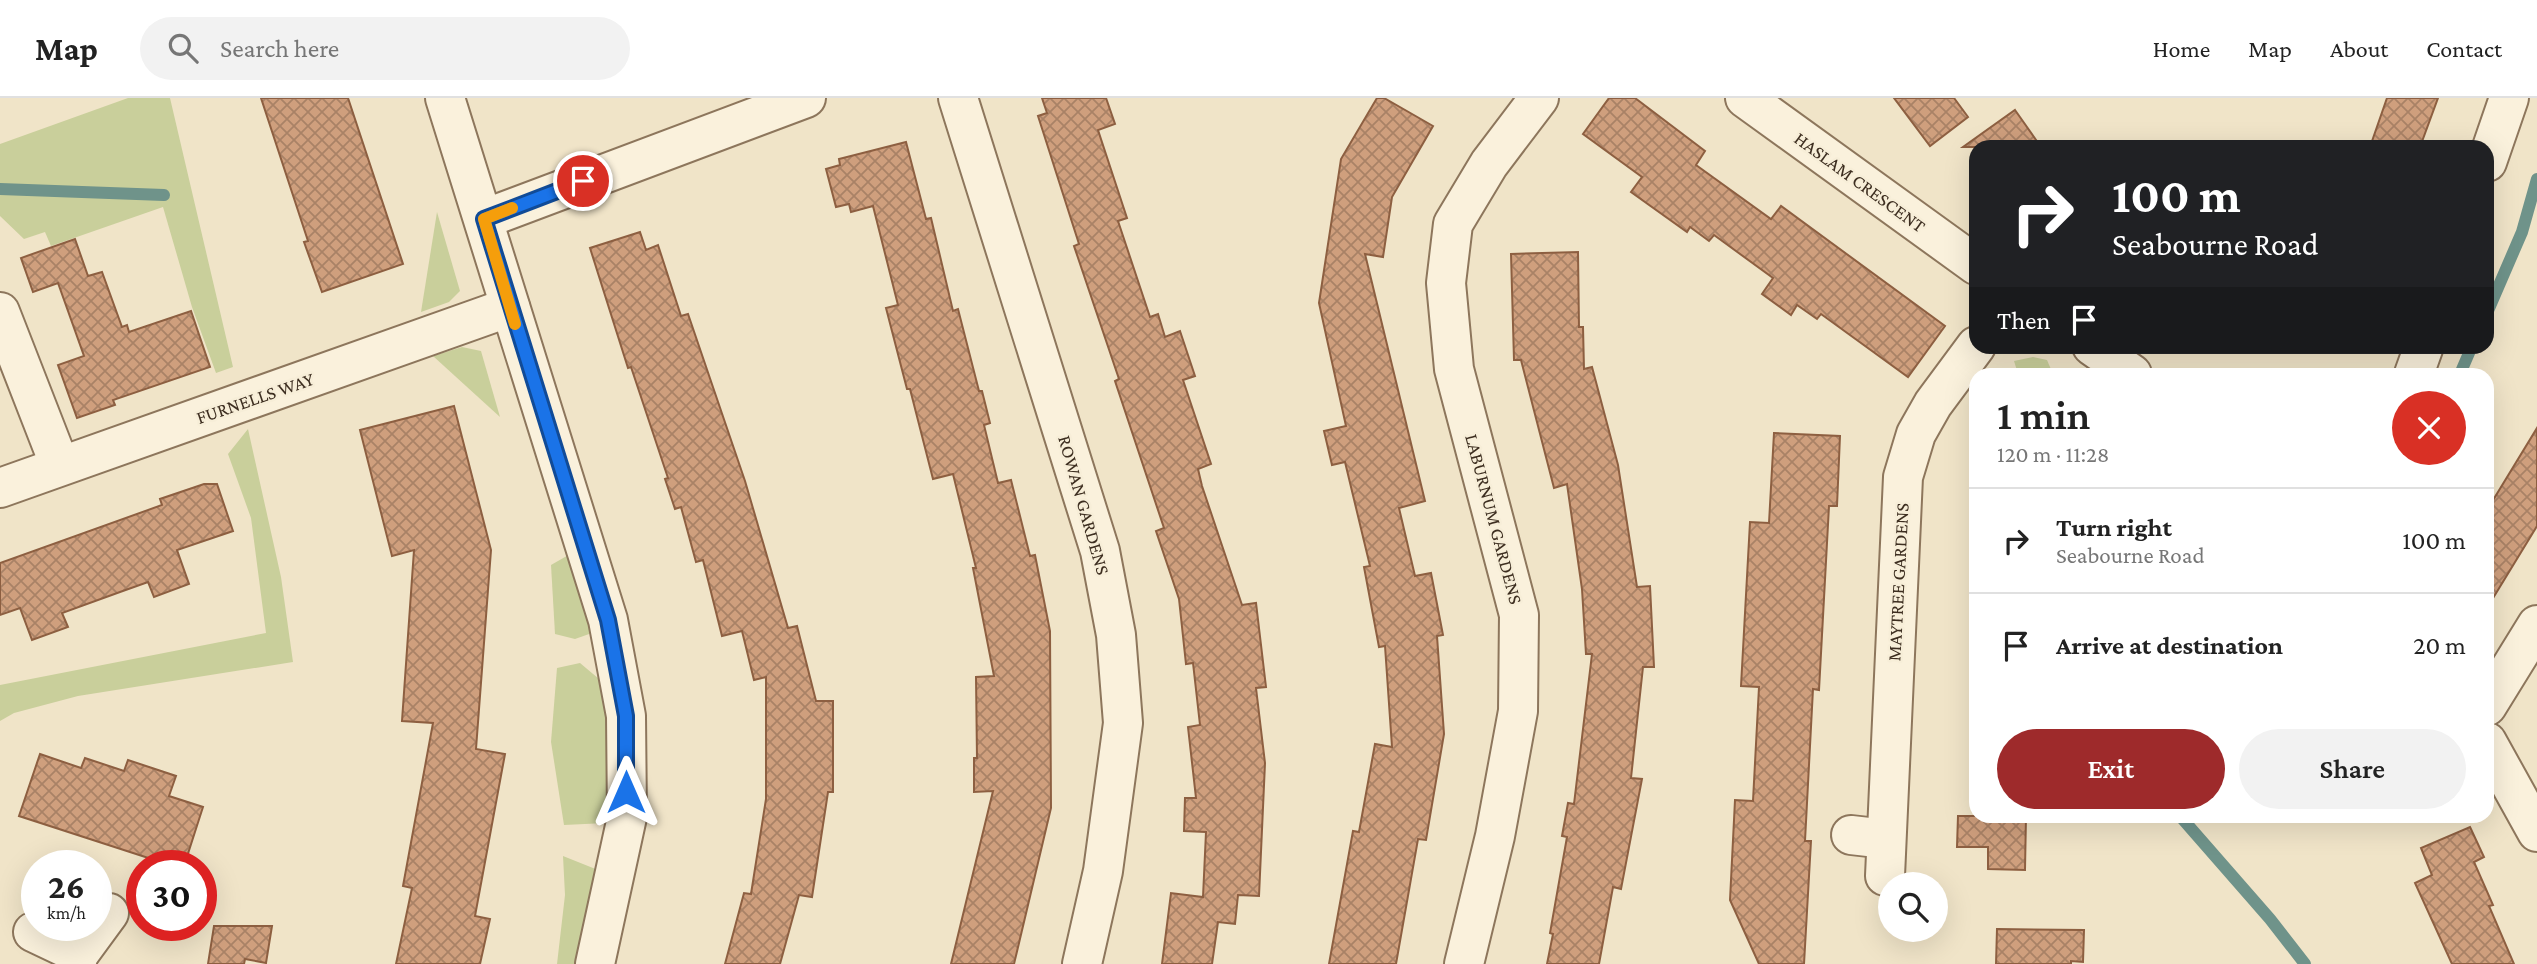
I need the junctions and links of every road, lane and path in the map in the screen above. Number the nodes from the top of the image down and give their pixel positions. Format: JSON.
{"nodes":[{"id":1,"x":445,"y":98,"type":"edge"},
{"id":2,"x":806,"y":98,"type":"edge"},
{"id":3,"x":958,"y":98,"type":"edge"},
{"id":4,"x":1539,"y":98,"type":"edge"},
{"id":5,"x":1745,"y":98,"type":"edge"},
{"id":6,"x":2509,"y":98,"type":"edge"},
{"id":7,"x":2494,"y":142,"type":"edge"},
{"id":8,"x":484,"y":219,"type":"junction"},
{"id":9,"x":1969,"y":260,"type":"edge"},
{"id":10,"x":510,"y":307,"type":"junction"},
{"id":11,"x":0,"y":312,"type":"edge"},
{"id":12,"x":1970,"y":354,"type":"edge"},
{"id":13,"x":2103,"y":354,"type":"edge"},
{"id":14,"x":2123,"y":368,"type":"edge"},
{"id":15,"x":60,"y":466,"type":"junction"},
{"id":16,"x":0,"y":488,"type":"edge"},
{"id":17,"x":2537,"y":625,"type":"edge"},
{"id":18,"x":2494,"y":695,"type":"edge"},
{"id":19,"x":2494,"y":755,"type":"edge"},
{"id":20,"x":2537,"y":832,"type":"edge"},
{"id":21,"x":1883,"y":872,"type":"edge"},
{"id":22,"x":48,"y":941,"type":"edge"},
{"id":23,"x":90,"y":941,"type":"edge"},
{"id":24,"x":78,"y":959,"type":"edge"},
{"id":25,"x":595,"y":964,"type":"edge"},
{"id":26,"x":1082,"y":964,"type":"edge"},
{"id":27,"x":1464,"y":964,"type":"edge"}],
"edges":[{"from":1,"to":8,"type":"street"},
{"from":2,"to":8,"type":"street"},
{"from":3,"to":26,"type":"street","name":"ROWAN GARDENS"},
{"from":4,"to":27,"type":"street","name":"LABURNUM GARDENS"},
{"from":5,"to":9,"type":"street","name":"HASLAM CRESCENT"},
{"from":6,"to":7,"type":"street"},
{"from":8,"to":10,"type":"street"},
{"from":10,"to":15,"type":"street","name":"FURNELLS WAY"},
{"from":10,"to":25,"type":"street"},
{"from":11,"to":15,"type":"street"},
{"from":12,"to":21,"type":"street","name":"MAYTREE GARDENS"},
{"from":13,"to":14,"type":"street"},
{"from":15,"to":16,"type":"street","name":"FURNELLS WAY"},
{"from":17,"to":18,"type":"street"},
{"from":19,"to":20,"type":"street"},
{"from":22,"to":24,"type":"street"},
{"from":23,"to":24,"type":"street"}]}
